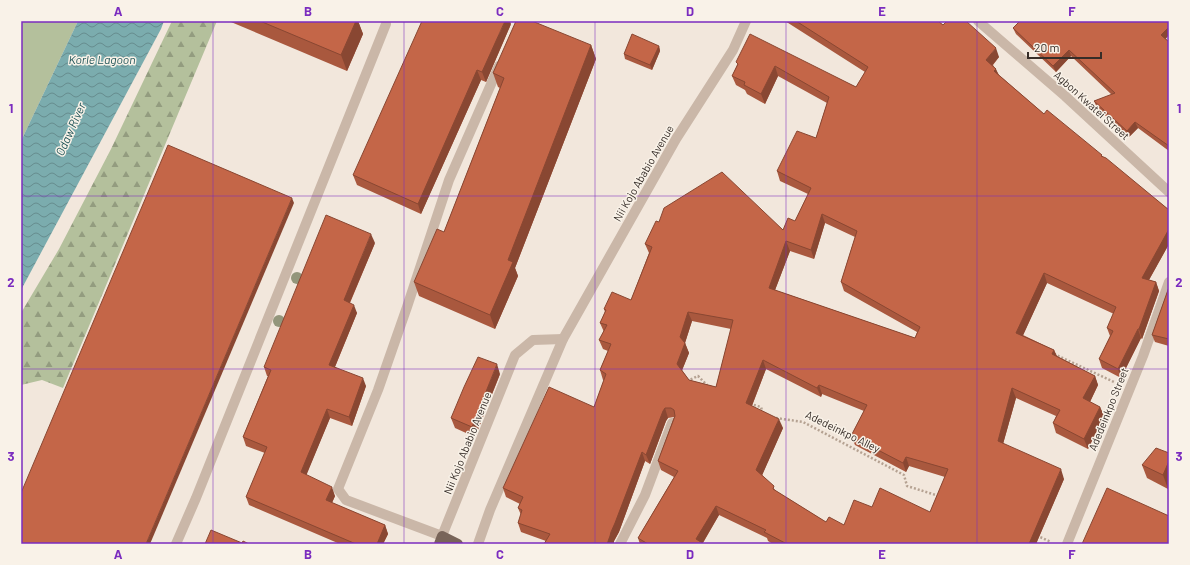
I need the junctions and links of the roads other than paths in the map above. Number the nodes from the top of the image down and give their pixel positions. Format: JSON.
{"nodes":[{"id":1,"x":746,"y":21,"type":"edge"},
{"id":2,"x":978,"y":21,"type":"edge"},
{"id":3,"x":386,"y":24,"type":"dead end"},
{"id":4,"x":504,"y":57,"type":"edge"},
{"id":5,"x":1169,"y":192,"type":"edge"},
{"id":6,"x":1169,"y":282,"type":"edge"},
{"id":7,"x":563,"y":339,"type":"junction"},
{"id":8,"x":672,"y":423,"type":"edge"},
{"id":9,"x":440,"y":540,"type":"edge"},
{"id":10,"x":176,"y":544,"type":"edge"},
{"id":11,"x":458,"y":544,"type":"edge"},
{"id":12,"x":478,"y":544,"type":"edge"},
{"id":13,"x":620,"y":544,"type":"edge"},
{"id":14,"x":1067,"y":544,"type":"edge"}],
"edges":[{"from":1,"to":7,"type":"street","name":"Nii Kojo Ababio Avenue"},
{"from":2,"to":5,"type":"street","name":"Agbon Kwatei Street"},
{"from":3,"to":10,"type":"street"},
{"from":4,"to":9,"type":"street"},
{"from":6,"to":14,"type":"street","name":"Adedeinkpo Street"},
{"from":7,"to":9,"type":"street","name":"Nii Kojo Ababio Avenue"},
{"from":7,"to":12,"type":"street","name":"Nii Kojo Ababio Avenue"},
{"from":8,"to":13,"type":"street"},
{"from":9,"to":11,"type":"main road"}]}
